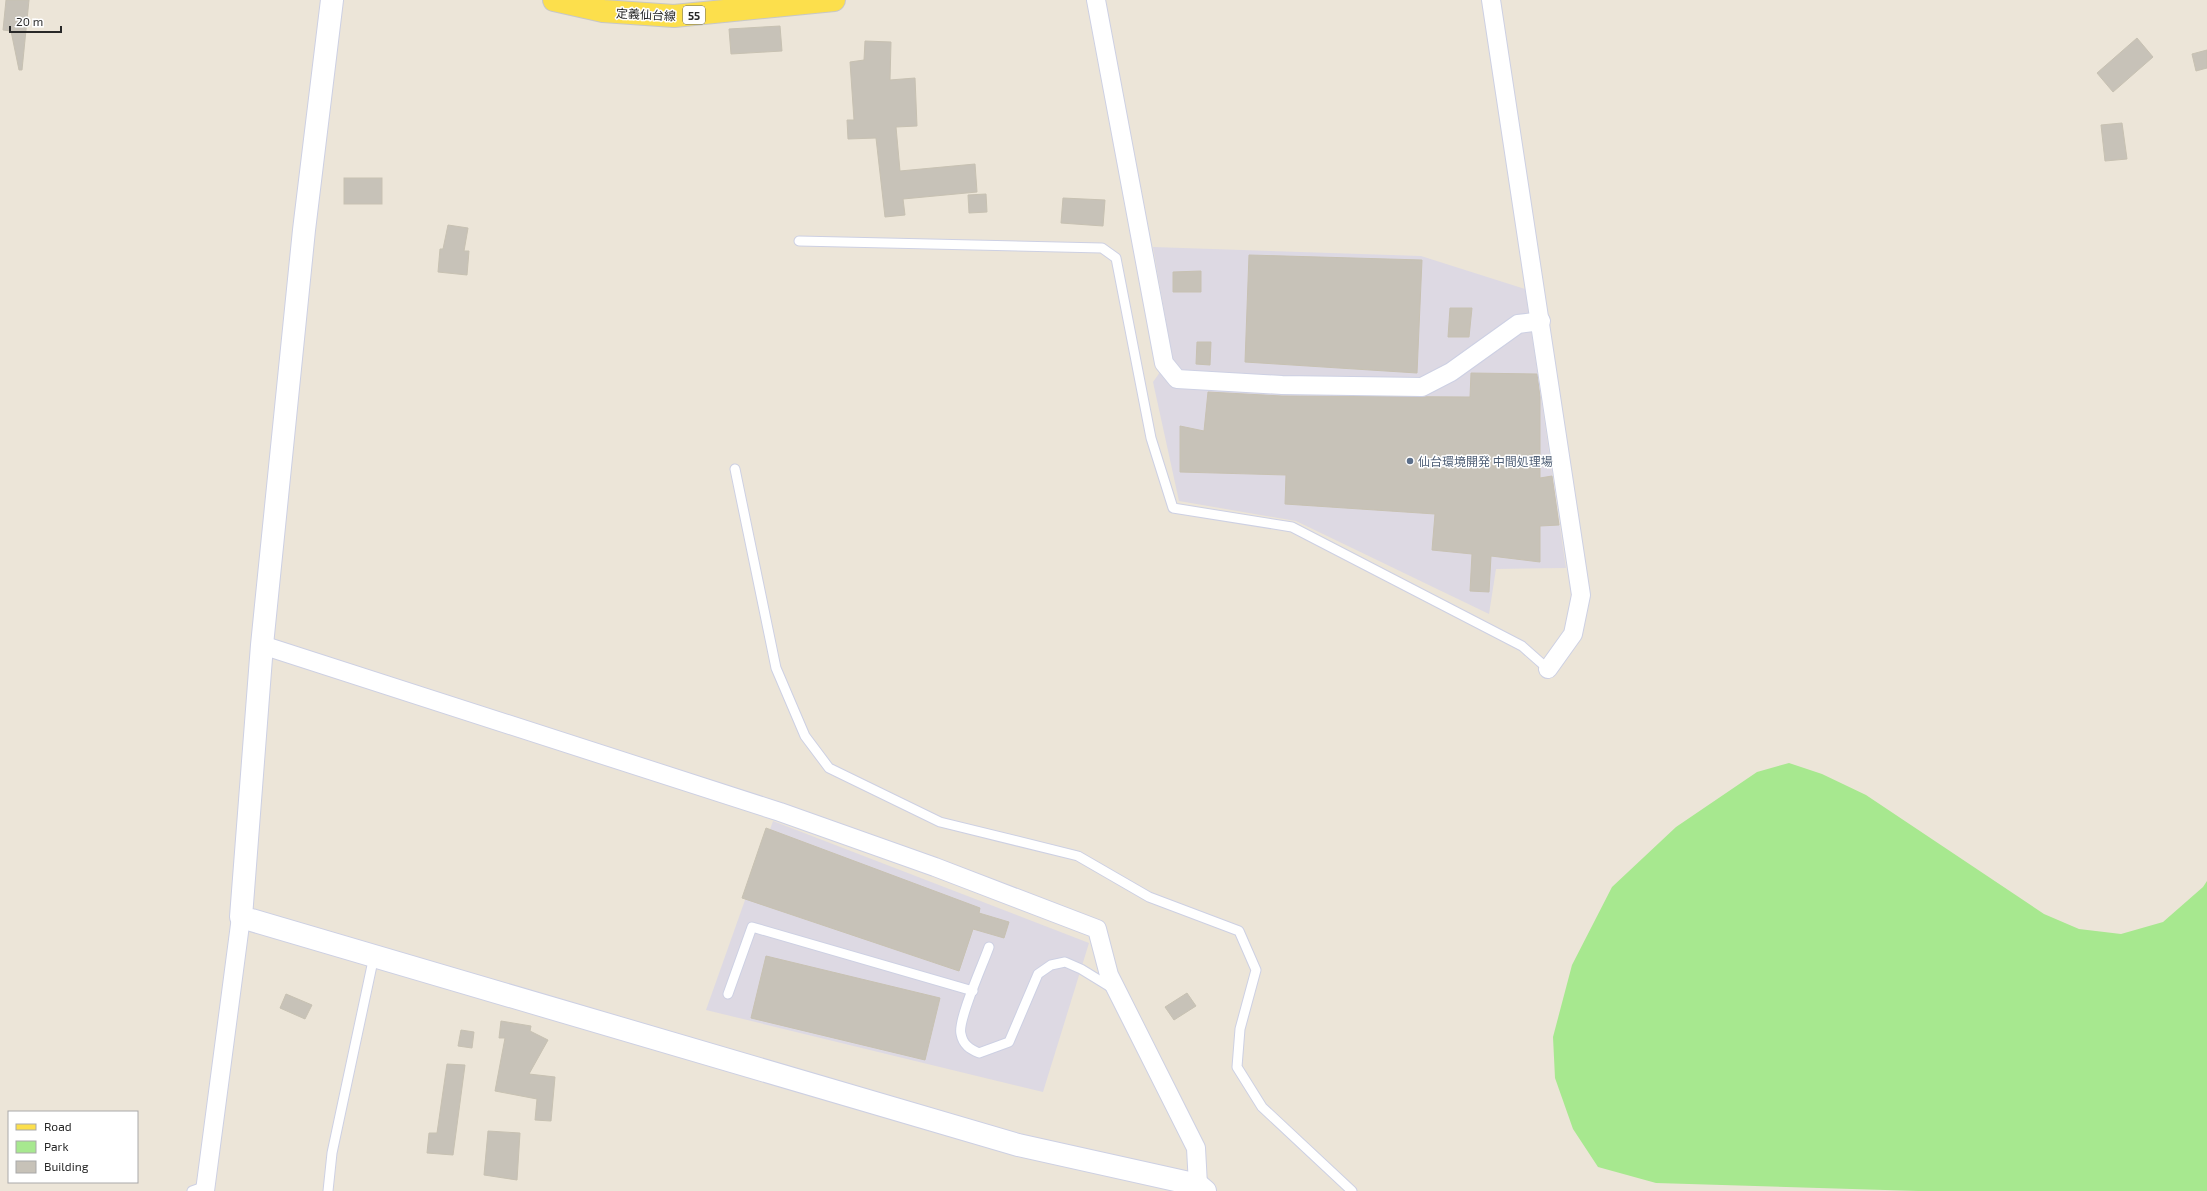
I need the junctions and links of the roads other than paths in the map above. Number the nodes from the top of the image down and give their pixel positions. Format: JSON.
{"nodes":[{"id":1,"x":332,"y":0,"type":"edge"},
{"id":2,"x":554,"y":0,"type":"edge"},
{"id":3,"x":834,"y":0,"type":"edge"},
{"id":4,"x":1096,"y":0,"type":"edge"},
{"id":5,"x":1492,"y":0,"type":"edge"},
{"id":6,"x":805,"y":2,"type":"edge"},
{"id":7,"x":799,"y":241,"type":"dead end"},
{"id":8,"x":1541,"y":321,"type":"junction"},
{"id":9,"x":735,"y":469,"type":"dead end"},
{"id":10,"x":262,"y":645,"type":"junction"},
{"id":11,"x":1548,"y":669,"type":"joint"},
{"id":12,"x":241,"y":917,"type":"junction"},
{"id":13,"x":989,"y":946,"type":"dead end"},
{"id":14,"x":374,"y":956,"type":"junction"},
{"id":15,"x":973,"y":990,"type":"junction"},
{"id":16,"x":1116,"y":991,"type":"junction"},
{"id":17,"x":728,"y":994,"type":"dead end"},
{"id":18,"x":1202,"y":1188,"type":"edge"},
{"id":19,"x":201,"y":1189,"type":"edge"},
{"id":20,"x":328,"y":1191,"type":"edge"},
{"id":21,"x":1352,"y":1191,"type":"edge"}],
"edges":[{"from":1,"to":10,"type":"street"},
{"from":2,"to":6,"type":"main road","name":"定義仙台線","number":"55"},
{"from":3,"to":6,"type":"main road","name":"定義仙台線","number":"55"},
{"from":4,"to":8,"type":"street"},
{"from":5,"to":8,"type":"street"},
{"from":7,"to":11,"type":"lane"},
{"from":8,"to":11,"type":"street"},
{"from":9,"to":21,"type":"lane"},
{"from":10,"to":12,"type":"street"},
{"from":10,"to":16,"type":"street"},
{"from":12,"to":14,"type":"street"},
{"from":12,"to":19,"type":"street"},
{"from":13,"to":15,"type":"lane"},
{"from":14,"to":18,"type":"street"},
{"from":14,"to":20,"type":"lane"},
{"from":15,"to":16,"type":"lane"},
{"from":15,"to":17,"type":"lane"},
{"from":16,"to":18,"type":"street"}]}
